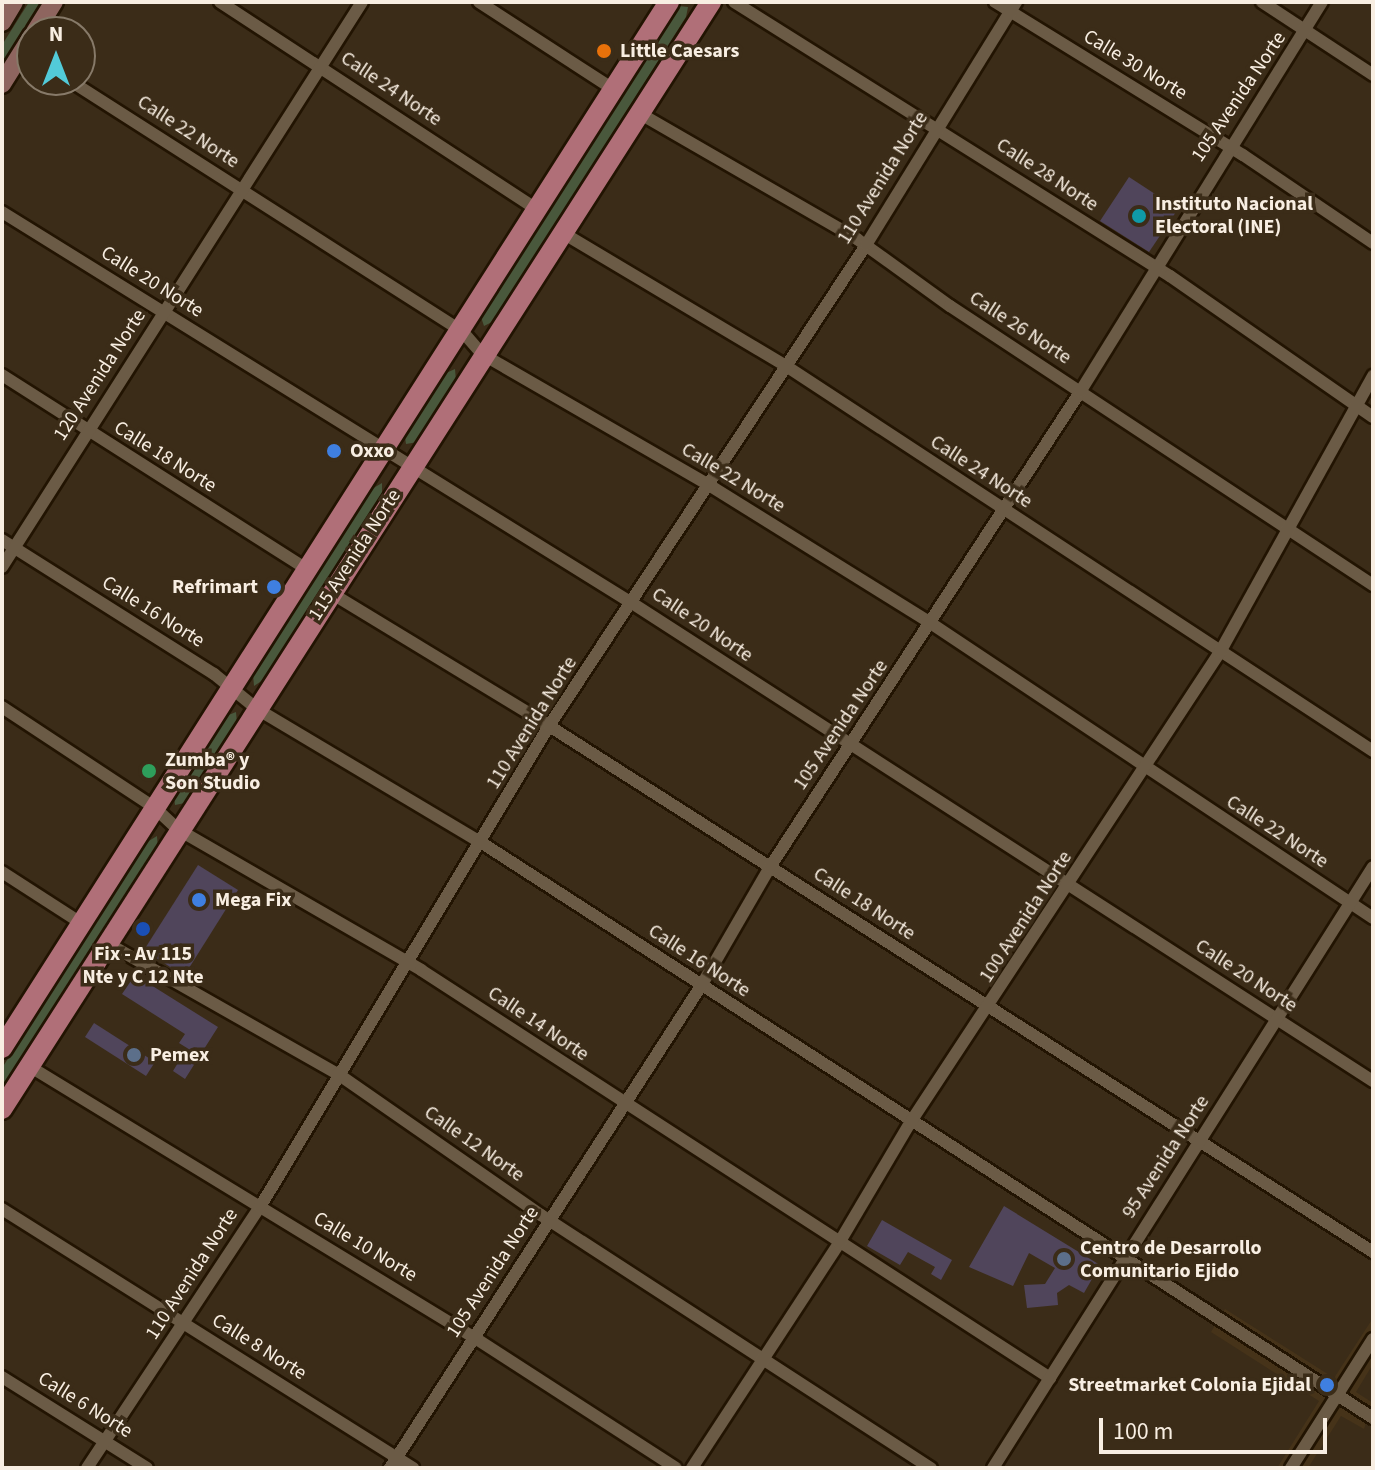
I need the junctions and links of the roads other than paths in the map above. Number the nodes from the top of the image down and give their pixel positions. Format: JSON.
{"nodes":[{"id":1,"x":220,"y":2,"type":"edge"},
{"id":2,"x":362,"y":2,"type":"edge"},
{"id":3,"x":479,"y":2,"type":"edge"},
{"id":4,"x":669,"y":2,"type":"edge"},
{"id":5,"x":711,"y":2,"type":"edge"},
{"id":6,"x":734,"y":2,"type":"edge"},
{"id":7,"x":995,"y":2,"type":"edge"},
{"id":8,"x":1262,"y":2,"type":"edge"},
{"id":9,"x":1322,"y":2,"type":"edge"},
{"id":10,"x":1013,"y":7,"type":"edge"},
{"id":11,"x":1308,"y":30,"type":"junction"},
{"id":12,"x":16,"y":64,"type":"edge"},
{"id":13,"x":321,"y":66,"type":"junction"},
{"id":14,"x":1373,"y":75,"type":"edge"},
{"id":15,"x":2,"y":84,"type":"edge"},
{"id":16,"x":613,"y":89,"type":"junction"},
{"id":17,"x":94,"y":96,"type":"edge"},
{"id":18,"x":639,"y":113,"type":"junction"},
{"id":19,"x":938,"y":128,"type":"junction"},
{"id":20,"x":1229,"y":146,"type":"junction"},
{"id":21,"x":242,"y":191,"type":"junction"},
{"id":22,"x":539,"y":211,"type":"junction"},
{"id":23,"x":2,"y":212,"type":"edge"},
{"id":24,"x":563,"y":233,"type":"junction"},
{"id":25,"x":1373,"y":243,"type":"edge"},
{"id":26,"x":866,"y":245,"type":"junction"},
{"id":27,"x":1153,"y":267,"type":"junction"},
{"id":28,"x":163,"y":313,"type":"junction"},
{"id":29,"x":462,"y":331,"type":"junction"},
{"id":30,"x":482,"y":354,"type":"junction"},
{"id":31,"x":783,"y":364,"type":"junction"},
{"id":32,"x":2,"y":375,"type":"edge"},
{"id":33,"x":1373,"y":376,"type":"edge"},
{"id":34,"x":1080,"y":392,"type":"junction"},
{"id":35,"x":1353,"y":404,"type":"junction"},
{"id":36,"x":1373,"y":417,"type":"edge"},
{"id":37,"x":87,"y":432,"type":"junction"},
{"id":38,"x":383,"y":451,"type":"junction"},
{"id":39,"x":410,"y":469,"type":"junction"},
{"id":40,"x":709,"y":485,"type":"junction"},
{"id":41,"x":1004,"y":511,"type":"junction"},
{"id":42,"x":1286,"y":530,"type":"junction"},
{"id":43,"x":2,"y":540,"type":"edge"},
{"id":44,"x":15,"y":548,"type":"junction"},
{"id":45,"x":2,"y":567,"type":"edge"},
{"id":46,"x":308,"y":570,"type":"junction"},
{"id":47,"x":1373,"y":585,"type":"edge"},
{"id":48,"x":331,"y":593,"type":"junction"},
{"id":49,"x":632,"y":603,"type":"junction"},
{"id":50,"x":932,"y":624,"type":"junction"},
{"id":51,"x":1220,"y":652,"type":"junction"},
{"id":52,"x":234,"y":688,"type":"junction"},
{"id":53,"x":2,"y":707,"type":"edge"},
{"id":54,"x":257,"y":709,"type":"junction"},
{"id":55,"x":549,"y":726,"type":"junction"},
{"id":56,"x":852,"y":747,"type":"junction"},
{"id":57,"x":1373,"y":751,"type":"edge"},
{"id":58,"x":1144,"y":769,"type":"junction"},
{"id":59,"x":155,"y":808,"type":"junction"},
{"id":60,"x":179,"y":830,"type":"junction"},
{"id":61,"x":482,"y":843,"type":"junction"},
{"id":62,"x":770,"y":867,"type":"junction"},
{"id":63,"x":1373,"y":867,"type":"edge"},
{"id":64,"x":2,"y":872,"type":"edge"},
{"id":65,"x":1070,"y":885,"type":"junction"},
{"id":66,"x":1350,"y":903,"type":"junction"},
{"id":67,"x":1373,"y":918,"type":"edge"},
{"id":68,"x":81,"y":923,"type":"junction"},
{"id":69,"x":107,"y":943,"type":"junction"},
{"id":70,"x":407,"y":963,"type":"junction"},
{"id":71,"x":701,"y":986,"type":"junction"},
{"id":72,"x":989,"y":1010,"type":"junction"},
{"id":73,"x":1277,"y":1019,"type":"junction"},
{"id":74,"x":3,"y":1044,"type":"edge"},
{"id":75,"x":29,"y":1066,"type":"junction"},
{"id":76,"x":338,"y":1074,"type":"junction"},
{"id":77,"x":1373,"y":1081,"type":"edge"},
{"id":78,"x":625,"y":1106,"type":"junction"},
{"id":79,"x":2,"y":1109,"type":"edge"},
{"id":80,"x":910,"y":1123,"type":"junction"},
{"id":81,"x":1201,"y":1140,"type":"junction"},
{"id":82,"x":260,"y":1207,"type":"junction"},
{"id":83,"x":2,"y":1209,"type":"edge"},
{"id":84,"x":550,"y":1221,"type":"junction"},
{"id":85,"x":839,"y":1243,"type":"junction"},
{"id":86,"x":1373,"y":1252,"type":"edge"},
{"id":87,"x":1125,"y":1259,"type":"junction"},
{"id":88,"x":184,"y":1323,"type":"junction"},
{"id":89,"x":475,"y":1338,"type":"junction"},
{"id":90,"x":1373,"y":1339,"type":"edge"},
{"id":91,"x":765,"y":1359,"type":"junction"},
{"id":92,"x":2,"y":1377,"type":"edge"},
{"id":93,"x":1050,"y":1378,"type":"junction"},
{"id":94,"x":1336,"y":1395,"type":"junction"},
{"id":95,"x":1373,"y":1418,"type":"edge"},
{"id":96,"x":105,"y":1439,"type":"junction"},
{"id":97,"x":393,"y":1462,"type":"edge"},
{"id":98,"x":87,"y":1468,"type":"edge"},
{"id":99,"x":147,"y":1468,"type":"edge"},
{"id":100,"x":413,"y":1468,"type":"edge"},
{"id":101,"x":676,"y":1468,"type":"edge"},
{"id":102,"x":692,"y":1468,"type":"edge"},
{"id":103,"x":931,"y":1468,"type":"edge"},
{"id":104,"x":993,"y":1468,"type":"edge"},
{"id":105,"x":1291,"y":1468,"type":"edge"}],
"edges":[{"from":1,"to":13,"type":"street","name":"Calle 24 Norte"},
{"from":2,"to":13,"type":"street","name":"120 Avenida Norte"},
{"from":3,"to":16,"type":"street"},
{"from":4,"to":16,"type":"main road","name":"115 Avenida Norte"},
{"from":5,"to":18,"type":"main road","name":"115 Avenida Norte"},
{"from":6,"to":19,"type":"street","name":"Calle 28 Norte"},
{"from":7,"to":10,"type":"street","name":"Calle 30 Norte"},
{"from":8,"to":11,"type":"street"},
{"from":9,"to":11,"type":"street","name":"105 Avenida Norte"},
{"from":10,"to":19,"type":"street","name":"110 Avenida Norte"},
{"from":10,"to":20,"type":"street","name":"Calle 30 Norte"},
{"from":11,"to":14,"type":"street"},
{"from":11,"to":20,"type":"street","name":"105 Avenida Norte"},
{"from":12,"to":15,"type":"main road"},
{"from":13,"to":21,"type":"street","name":"120 Avenida Norte"},
{"from":13,"to":22,"type":"street","name":"Calle 24 Norte"},
{"from":16,"to":22,"type":"main road","name":"115 Avenida Norte"},
{"from":17,"to":21,"type":"street","name":"Calle 22 Norte"},
{"from":18,"to":24,"type":"main road","name":"115 Avenida Norte"},
{"from":18,"to":26,"type":"street","name":"Calle 26 Norte"},
{"from":19,"to":26,"type":"street","name":"110 Avenida Norte"},
{"from":19,"to":27,"type":"street","name":"Calle 28 Norte"},
{"from":20,"to":25,"type":"street","name":"Calle 30 Norte"},
{"from":20,"to":27,"type":"street","name":"105 Avenida Norte"},
{"from":21,"to":28,"type":"street","name":"120 Avenida Norte"},
{"from":21,"to":29,"type":"street","name":"Calle 22 Norte"},
{"from":22,"to":29,"type":"main road","name":"115 Avenida Norte"},
{"from":23,"to":28,"type":"street","name":"Calle 20 Norte"},
{"from":24,"to":30,"type":"main road","name":"115 Avenida Norte"},
{"from":24,"to":31,"type":"street","name":"Calle 24 Norte"},
{"from":26,"to":31,"type":"street","name":"110 Avenida Norte"},
{"from":26,"to":34,"type":"street","name":"Calle 26 Norte"},
{"from":27,"to":34,"type":"street","name":"105 Avenida Norte"},
{"from":27,"to":35,"type":"street","name":"Calle 28 Norte"},
{"from":28,"to":37,"type":"street","name":"120 Avenida Norte"},
{"from":28,"to":38,"type":"street","name":"Calle 20 Norte"},
{"from":29,"to":30,"type":"street","name":"Calle 22 Norte"},
{"from":29,"to":38,"type":"main road","name":"115 Avenida Norte"},
{"from":30,"to":39,"type":"main road","name":"115 Avenida Norte"},
{"from":30,"to":40,"type":"street","name":"Calle 22 Norte"},
{"from":31,"to":40,"type":"street","name":"110 Avenida Norte"},
{"from":31,"to":41,"type":"street","name":"Calle 24 Norte"},
{"from":32,"to":37,"type":"street","name":"Calle 18 Norte"},
{"from":33,"to":35,"type":"street","name":"100 Avenida Norte"},
{"from":34,"to":41,"type":"street","name":"105 Avenida Norte"},
{"from":34,"to":42,"type":"street","name":"Calle 26 Norte"},
{"from":35,"to":36,"type":"street","name":"Calle 28 Norte"},
{"from":35,"to":42,"type":"street","name":"100 Avenida Norte"},
{"from":37,"to":44,"type":"street","name":"120 Avenida Norte"},
{"from":37,"to":46,"type":"street","name":"Calle 18 Norte"},
{"from":38,"to":39,"type":"street","name":"Calle 20 Norte"},
{"from":38,"to":46,"type":"main road","name":"115 Avenida Norte"},
{"from":39,"to":48,"type":"main road","name":"115 Avenida Norte"},
{"from":39,"to":49,"type":"street","name":"Calle 20 Norte"},
{"from":40,"to":49,"type":"street","name":"110 Avenida Norte"},
{"from":40,"to":50,"type":"street","name":"Calle 22 Norte"},
{"from":41,"to":50,"type":"street","name":"105 Avenida Norte"},
{"from":41,"to":51,"type":"street","name":"Calle 24 Norte"},
{"from":42,"to":47,"type":"street","name":"Calle 26 Norte"},
{"from":42,"to":51,"type":"street","name":"100 Avenida Norte"},
{"from":43,"to":44,"type":"street","name":"Calle 16 Norte"},
{"from":44,"to":45,"type":"street","name":"120 Avenida Norte"},
{"from":44,"to":52,"type":"street","name":"Calle 16 Norte"},
{"from":46,"to":52,"type":"main road","name":"115 Avenida Norte"},
{"from":48,"to":54,"type":"main road","name":"115 Avenida Norte"},
{"from":48,"to":55,"type":"street","name":"Calle 18 Norte"},
{"from":49,"to":55,"type":"street","name":"110 Avenida Norte"},
{"from":49,"to":56,"type":"street","name":"Calle 20 Norte"},
{"from":50,"to":56,"type":"street","name":"105 Avenida Norte"},
{"from":50,"to":58,"type":"street","name":"Calle 22 Norte"},
{"from":51,"to":57,"type":"street","name":"Calle 24 Norte"},
{"from":51,"to":58,"type":"street","name":"100 Avenida Norte"},
{"from":52,"to":54,"type":"street","name":"Calle 16 Norte"},
{"from":52,"to":59,"type":"main road","name":"115 Avenida Norte"},
{"from":53,"to":59,"type":"street","name":"Calle 14 Norte"},
{"from":54,"to":60,"type":"main road","name":"115 Avenida Norte"},
{"from":54,"to":61,"type":"street","name":"Calle 16 Norte"},
{"from":55,"to":61,"type":"street","name":"110 Avenida Norte"},
{"from":55,"to":62,"type":"street","name":"Calle 18 Norte"},
{"from":56,"to":62,"type":"street","name":"105 Avenida Norte"},
{"from":56,"to":65,"type":"street","name":"Calle 20 Norte"},
{"from":58,"to":65,"type":"street","name":"100 Avenida Norte"},
{"from":58,"to":66,"type":"street","name":"Calle 22 Norte"},
{"from":59,"to":60,"type":"street","name":"Calle 14 Norte"},
{"from":59,"to":68,"type":"main road","name":"115 Avenida Norte"},
{"from":60,"to":69,"type":"main road","name":"115 Avenida Norte"},
{"from":60,"to":70,"type":"street","name":"Calle 14 Norte"},
{"from":61,"to":70,"type":"street","name":"110 Avenida Norte"},
{"from":61,"to":71,"type":"street","name":"Calle 16 Norte"},
{"from":62,"to":71,"type":"street","name":"105 Avenida Norte"},
{"from":62,"to":72,"type":"street","name":"Calle 18 Norte"},
{"from":63,"to":66,"type":"street","name":"95 Avenida Norte"},
{"from":64,"to":68,"type":"street"},
{"from":65,"to":72,"type":"street","name":"100 Avenida Norte"},
{"from":65,"to":73,"type":"street","name":"Calle 20 Norte"},
{"from":66,"to":67,"type":"street","name":"Calle 22 Norte"},
{"from":66,"to":73,"type":"street","name":"95 Avenida Norte"},
{"from":68,"to":74,"type":"main road","name":"115 Avenida Norte"},
{"from":69,"to":75,"type":"main road","name":"115 Avenida Norte"},
{"from":69,"to":76,"type":"street","name":"Calle 12 Norte"},
{"from":70,"to":76,"type":"street","name":"110 Avenida Norte"},
{"from":70,"to":78,"type":"street","name":"Calle 14 Norte"},
{"from":71,"to":78,"type":"street","name":"105 Avenida Norte"},
{"from":71,"to":80,"type":"street","name":"Calle 16 Norte"},
{"from":72,"to":80,"type":"street","name":"100 Avenida Norte"},
{"from":72,"to":81,"type":"street","name":"Calle 18 Norte"},
{"from":73,"to":77,"type":"street","name":"Calle 20 Norte"},
{"from":73,"to":81,"type":"street","name":"95 Avenida Norte"},
{"from":75,"to":79,"type":"main road","name":"115 Avenida Norte"},
{"from":75,"to":82,"type":"street","name":"Calle 10 Norte"},
{"from":76,"to":82,"type":"street","name":"110 Avenida Norte"},
{"from":76,"to":84,"type":"street","name":"Calle 12 Norte"},
{"from":78,"to":84,"type":"street","name":"105 Avenida Norte"},
{"from":78,"to":85,"type":"street","name":"Calle 14 Norte"},
{"from":80,"to":85,"type":"street","name":"100 Avenida Norte"},
{"from":80,"to":87,"type":"street","name":"Calle 16 Norte"},
{"from":81,"to":86,"type":"street","name":"Calle 18 Norte"},
{"from":81,"to":87,"type":"street","name":"95 Avenida Norte"},
{"from":82,"to":88,"type":"street","name":"110 Avenida Norte"},
{"from":82,"to":89,"type":"street","name":"Calle 10 Norte"},
{"from":83,"to":88,"type":"street","name":"Calle 8 Norte"},
{"from":84,"to":89,"type":"street","name":"105 Avenida Norte"},
{"from":84,"to":91,"type":"street","name":"Calle 12 Norte"},
{"from":85,"to":91,"type":"street","name":"100 Avenida Norte"},
{"from":85,"to":93,"type":"street","name":"Calle 14 Norte"},
{"from":87,"to":93,"type":"street","name":"95 Avenida Norte"},
{"from":87,"to":94,"type":"street","name":"Calle 16 Norte"},
{"from":88,"to":96,"type":"street","name":"110 Avenida Norte"},
{"from":88,"to":97,"type":"street","name":"Calle 8 Norte"},
{"from":89,"to":97,"type":"street","name":"105 Avenida Norte"},
{"from":89,"to":101,"type":"street","name":"Calle 10 Norte"},
{"from":90,"to":94,"type":"street"},
{"from":91,"to":102,"type":"street","name":"100 Avenida Norte"},
{"from":91,"to":103,"type":"street","name":"Calle 12 Norte"},
{"from":92,"to":96,"type":"street","name":"Calle 6 Norte"},
{"from":93,"to":104,"type":"street","name":"95 Avenida Norte"},
{"from":94,"to":95,"type":"street","name":"Calle 16 Norte"},
{"from":94,"to":105,"type":"street"},
{"from":96,"to":98,"type":"street","name":"110 Avenida Norte"},
{"from":96,"to":99,"type":"street","name":"Calle 6 Norte"},
{"from":97,"to":100,"type":"street","name":"Calle 8 Norte"}]}
